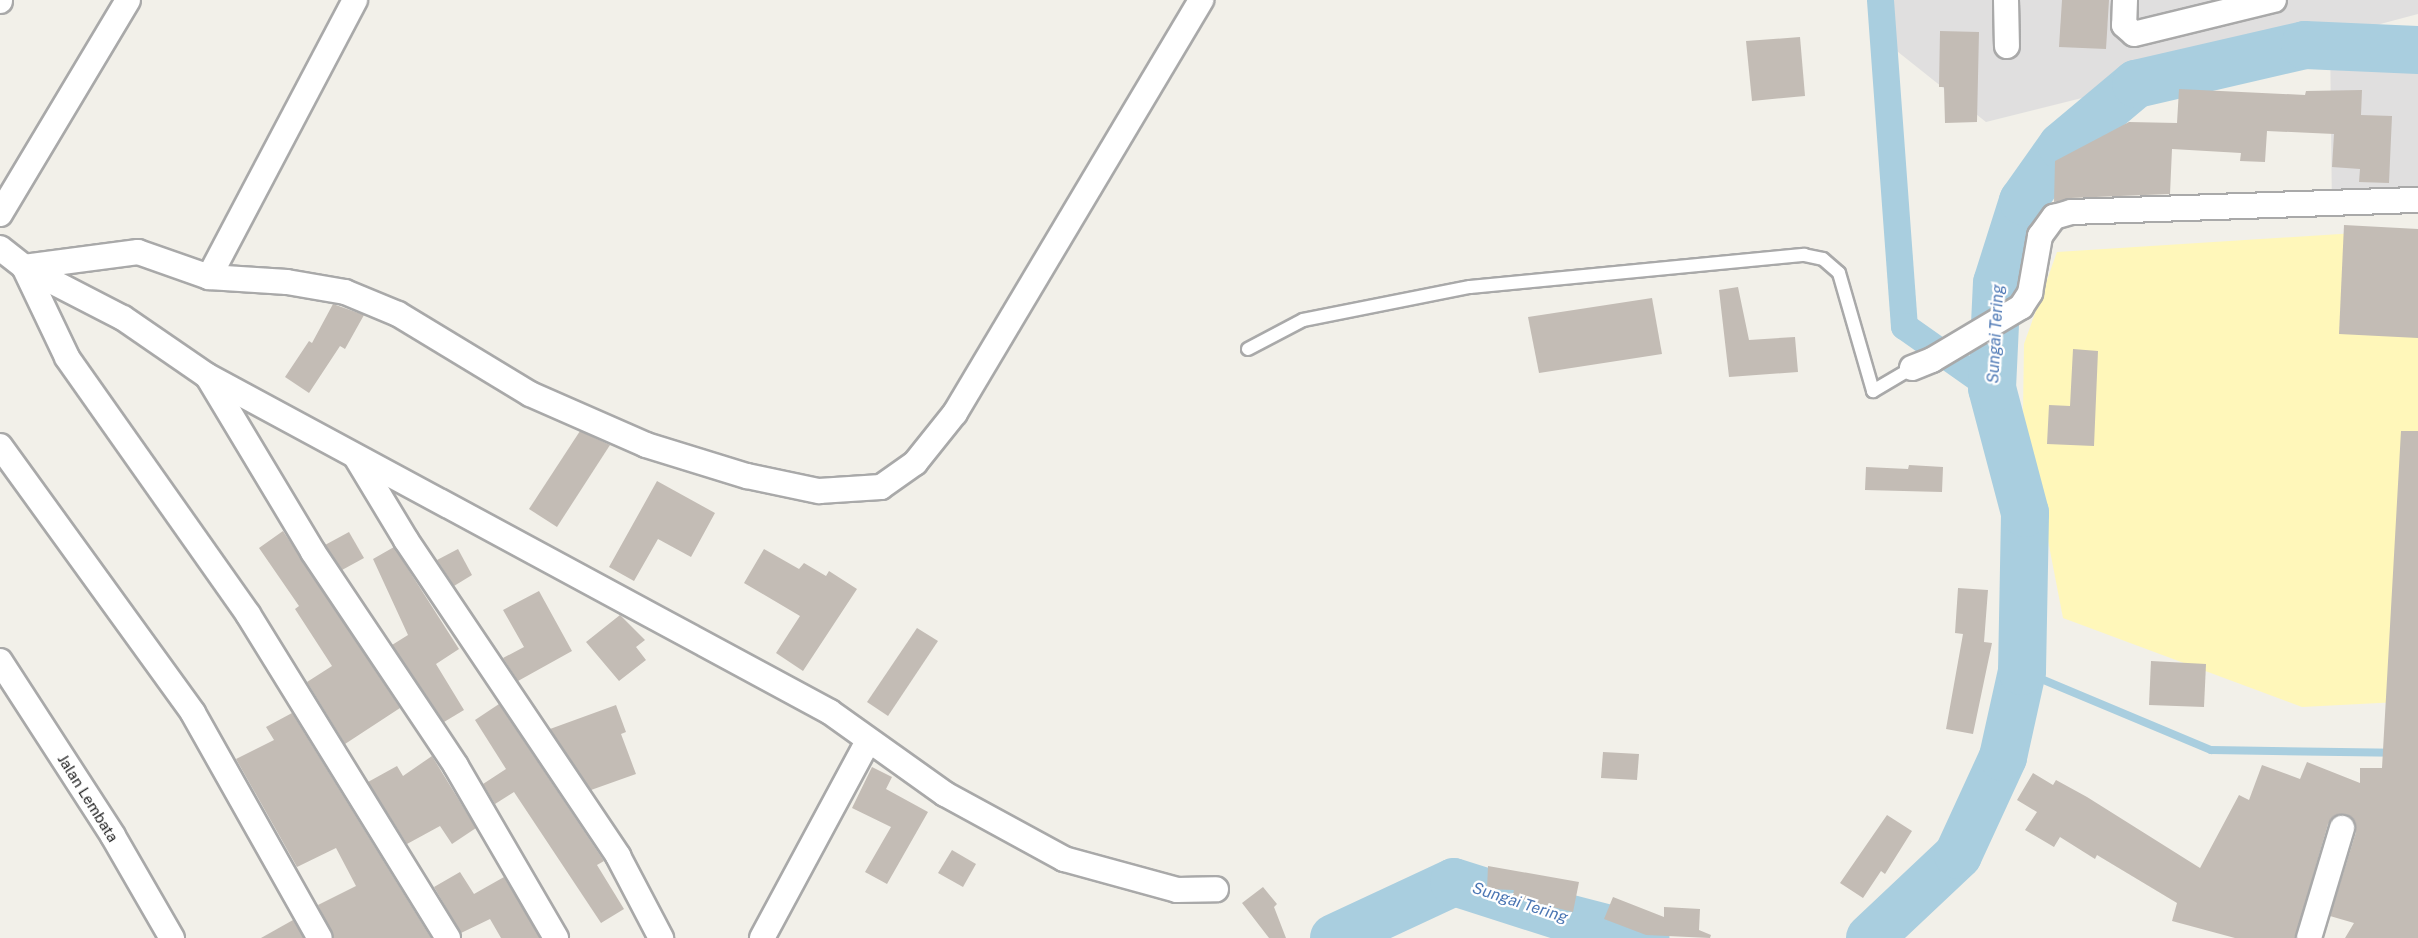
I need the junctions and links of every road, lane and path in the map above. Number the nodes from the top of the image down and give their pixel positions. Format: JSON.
{"nodes":[{"id":1,"x":128,"y":0,"type":"edge"},
{"id":2,"x":355,"y":0,"type":"edge"},
{"id":3,"x":1201,"y":0,"type":"edge"},
{"id":4,"x":2006,"y":0,"type":"edge"},
{"id":5,"x":2125,"y":0,"type":"edge"},
{"id":6,"x":2274,"y":0,"type":"edge"},
{"id":7,"x":2245,"y":3,"type":"edge"},
{"id":8,"x":2007,"y":46,"type":"dead end"},
{"id":9,"x":2418,"y":200,"type":"edge"},
{"id":10,"x":0,"y":214,"type":"edge"},
{"id":11,"x":0,"y":248,"type":"edge"},
{"id":12,"x":24,"y":267,"type":"junction"},
{"id":13,"x":209,"y":277,"type":"junction"},
{"id":14,"x":1248,"y":349,"type":"dead end"},
{"id":15,"x":1912,"y":368,"type":"joint"},
{"id":16,"x":206,"y":375,"type":"junction"},
{"id":17,"x":0,"y":446,"type":"edge"},
{"id":18,"x":356,"y":457,"type":"junction"},
{"id":19,"x":0,"y":661,"type":"edge"},
{"id":20,"x":868,"y":741,"type":"junction"},
{"id":21,"x":2342,"y":828,"type":"dead end"},
{"id":22,"x":1216,"y":889,"type":"dead end"},
{"id":23,"x":172,"y":938,"type":"edge"},
{"id":24,"x":320,"y":938,"type":"edge"},
{"id":25,"x":448,"y":938,"type":"edge"},
{"id":26,"x":556,"y":938,"type":"edge"},
{"id":27,"x":661,"y":938,"type":"edge"},
{"id":28,"x":762,"y":938,"type":"edge"},
{"id":29,"x":2309,"y":938,"type":"edge"}],
"edges":[{"from":1,"to":10,"type":"street"},
{"from":2,"to":13,"type":"street"},
{"from":3,"to":13,"type":"street"},
{"from":4,"to":8,"type":"street"},
{"from":5,"to":7,"type":"street"},
{"from":6,"to":7,"type":"street"},
{"from":9,"to":15,"type":"street"},
{"from":11,"to":12,"type":"street"},
{"from":12,"to":13,"type":"street"},
{"from":12,"to":16,"type":"street"},
{"from":12,"to":25,"type":"street"},
{"from":14,"to":15,"type":"lane"},
{"from":16,"to":18,"type":"street"},
{"from":16,"to":26,"type":"street"},
{"from":17,"to":24,"type":"street"},
{"from":18,"to":20,"type":"street"},
{"from":18,"to":27,"type":"street"},
{"from":19,"to":23,"type":"street","name":"Jalan Lembata"},
{"from":20,"to":22,"type":"street"},
{"from":20,"to":28,"type":"street"},
{"from":21,"to":29,"type":"street"}]}
